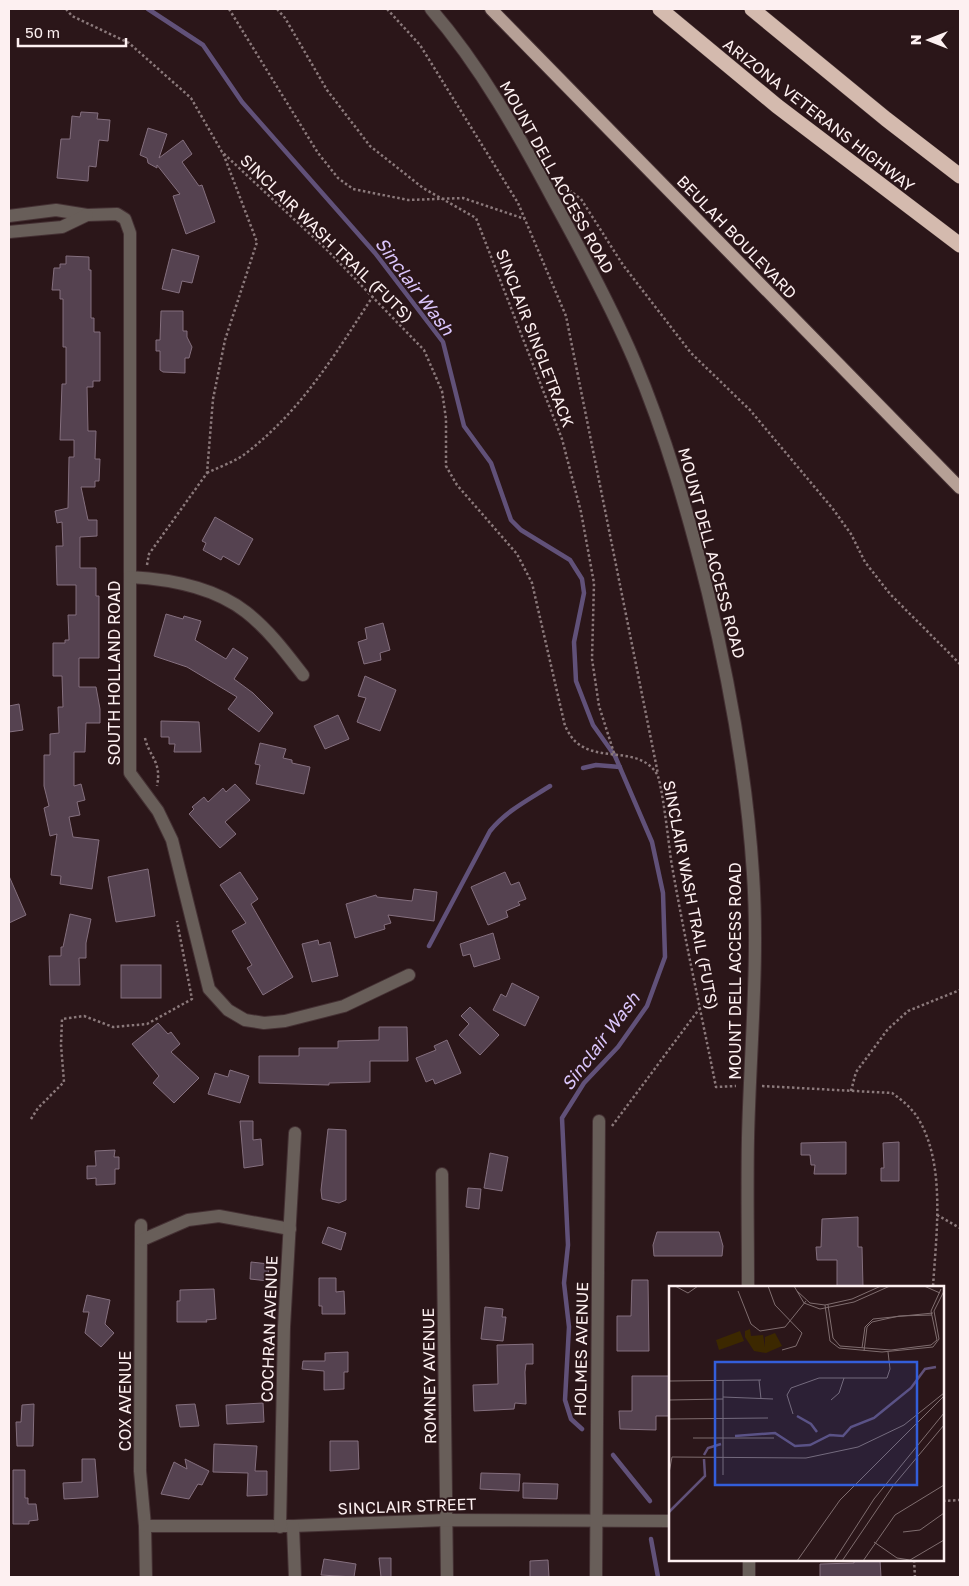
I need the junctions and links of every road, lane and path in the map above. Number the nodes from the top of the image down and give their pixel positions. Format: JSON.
{"nodes":[{"id":1,"x":66,"y":9,"type":"edge"},
{"id":2,"x":229,"y":9,"type":"edge"},
{"id":3,"x":277,"y":9,"type":"edge"},
{"id":4,"x":387,"y":9,"type":"edge"},
{"id":5,"x":431,"y":9,"type":"edge"},
{"id":6,"x":491,"y":9,"type":"edge"},
{"id":7,"x":660,"y":9,"type":"edge"},
{"id":8,"x":752,"y":9,"type":"edge"},
{"id":9,"x":222,"y":152,"type":"junction"},
{"id":10,"x":538,"y":172,"type":"junction"},
{"id":11,"x":960,"y":176,"type":"edge"},
{"id":12,"x":87,"y":215,"type":"junction"},
{"id":13,"x":9,"y":216,"type":"edge"},
{"id":14,"x":525,"y":219,"type":"junction"},
{"id":15,"x":9,"y":232,"type":"edge"},
{"id":16,"x":960,"y":245,"type":"edge"},
{"id":17,"x":373,"y":296,"type":"junction"},
{"id":18,"x":207,"y":473,"type":"junction"},
{"id":19,"x":960,"y":488,"type":"edge"},
{"id":20,"x":130,"y":577,"type":"junction"},
{"id":21,"x":144,"y":578,"type":"junction"},
{"id":22,"x":960,"y":664,"type":"edge"},
{"id":23,"x":303,"y":675,"type":"dead end"},
{"id":24,"x":144,"y":734,"type":"dead end"},
{"id":25,"x":615,"y":756,"type":"junction"},
{"id":26,"x":658,"y":776,"type":"junction"},
{"id":27,"x":155,"y":792,"type":"dead end"},
{"id":28,"x":176,"y":917,"type":"dead end"},
{"id":29,"x":409,"y":975,"type":"dead end"},
{"id":30,"x":960,"y":990,"type":"edge"},
{"id":31,"x":700,"y":1007,"type":"junction"},
{"id":32,"x":752,"y":1086,"type":"junction"},
{"id":33,"x":851,"y":1091,"type":"junction"},
{"id":34,"x":31,"y":1119,"type":"dead end"},
{"id":35,"x":599,"y":1121,"type":"dead end"},
{"id":36,"x":295,"y":1133,"type":"dead end"},
{"id":37,"x":599,"y":1146,"type":"junction"},
{"id":38,"x":442,"y":1174,"type":"dead end"},
{"id":39,"x":937,"y":1215,"type":"junction"},
{"id":40,"x":141,"y":1225,"type":"dead end"},
{"id":41,"x":960,"y":1228,"type":"edge"},
{"id":42,"x":290,"y":1229,"type":"junction"},
{"id":43,"x":142,"y":1240,"type":"junction"},
{"id":44,"x":748,"y":1286,"type":"edge"},
{"id":45,"x":933,"y":1286,"type":"edge"},
{"id":46,"x":960,"y":1500,"type":"edge"},
{"id":47,"x":944,"y":1502,"type":"edge"},
{"id":48,"x":446,"y":1520,"type":"junction"},
{"id":49,"x":596,"y":1521,"type":"junction"},
{"id":50,"x":669,"y":1521,"type":"edge"},
{"id":51,"x":146,"y":1526,"type":"junction"},
{"id":52,"x":294,"y":1526,"type":"junction"},
{"id":53,"x":280,"y":1527,"type":"junction"},
{"id":54,"x":748,"y":1561,"type":"edge"},
{"id":55,"x":914,"y":1561,"type":"edge"},
{"id":56,"x":146,"y":1577,"type":"edge"},
{"id":57,"x":295,"y":1577,"type":"edge"},
{"id":58,"x":447,"y":1577,"type":"edge"},
{"id":59,"x":596,"y":1577,"type":"edge"},
{"id":60,"x":748,"y":1577,"type":"edge"},
{"id":61,"x":915,"y":1577,"type":"edge"}],
"edges":[{"from":1,"to":9,"type":"path","name":"SINCLAIR WASH TRAIL (FUTS)"},
{"from":2,"to":14,"type":"path"},
{"from":3,"to":25,"type":"path","name":"SINCLAIR SINGLETRACK"},
{"from":4,"to":14,"type":"path"},
{"from":5,"to":10,"type":"street","name":"MOUNT DELL ACCESS ROAD"},
{"from":6,"to":19,"type":"main road","name":"BEULAH BOULEVARD"},
{"from":7,"to":16,"type":"highway","name":"ARIZONA VETERANS HIGHWAY"},
{"from":8,"to":11,"type":"highway"},
{"from":9,"to":17,"type":"path","name":"SINCLAIR WASH TRAIL (FUTS)"},
{"from":9,"to":18,"type":"path"},
{"from":10,"to":22,"type":"path"},
{"from":10,"to":32,"type":"street","name":"MOUNT DELL ACCESS ROAD"},
{"from":12,"to":13,"type":"street","name":"SOUTH HOLLAND ROAD"},
{"from":12,"to":15,"type":"street","name":"SOUTH HOLLAND ROAD"},
{"from":12,"to":20,"type":"street","name":"SOUTH HOLLAND ROAD"},
{"from":14,"to":26,"type":"path"},
{"from":17,"to":18,"type":"path"},
{"from":17,"to":25,"type":"path","name":"SINCLAIR WASH TRAIL (FUTS)"},
{"from":18,"to":21,"type":"path"},
{"from":20,"to":21,"type":"street"},
{"from":20,"to":29,"type":"street","name":"SOUTH HOLLAND ROAD"},
{"from":21,"to":23,"type":"street"},
{"from":24,"to":27,"type":"path"},
{"from":25,"to":26,"type":"path","name":"SINCLAIR WASH TRAIL (FUTS)"},
{"from":26,"to":31,"type":"path","name":"SINCLAIR WASH TRAIL (FUTS)"},
{"from":28,"to":34,"type":"path"},
{"from":30,"to":33,"type":"path"},
{"from":31,"to":32,"type":"path","name":"SINCLAIR WASH TRAIL (FUTS)"},
{"from":31,"to":37,"type":"path"},
{"from":32,"to":33,"type":"path","name":"SINCLAIR WASH TRAIL (FUTS)"},
{"from":32,"to":44,"type":"street","name":"MOUNT DELL ACCESS ROAD"},
{"from":33,"to":39,"type":"path","name":"SINCLAIR WASH TRAIL (FUTS)"},
{"from":35,"to":37,"type":"street","name":"HOLMES AVENUE"},
{"from":36,"to":42,"type":"street","name":"COCHRAN AVENUE"},
{"from":37,"to":49,"type":"street","name":"HOLMES AVENUE"},
{"from":38,"to":48,"type":"street","name":"ROMNEY AVENUE"},
{"from":39,"to":41,"type":"path"},
{"from":39,"to":45,"type":"path","name":"SINCLAIR WASH TRAIL (FUTS)"},
{"from":40,"to":43,"type":"street","name":"COX AVENUE"},
{"from":42,"to":43,"type":"street"},
{"from":42,"to":53,"type":"street","name":"COCHRAN AVENUE"},
{"from":43,"to":51,"type":"street","name":"COX AVENUE"},
{"from":46,"to":47,"type":"path"},
{"from":48,"to":49,"type":"street","name":"SINCLAIR STREET"},
{"from":48,"to":52,"type":"street","name":"SINCLAIR STREET"},
{"from":48,"to":58,"type":"street","name":"ROMNEY AVENUE"},
{"from":49,"to":50,"type":"street","name":"SINCLAIR STREET"},
{"from":49,"to":59,"type":"street","name":"HOLMES AVENUE"},
{"from":51,"to":53,"type":"street","name":"SINCLAIR STREET"},
{"from":51,"to":56,"type":"street","name":"COX AVENUE"},
{"from":52,"to":53,"type":"street","name":"SINCLAIR STREET"},
{"from":52,"to":57,"type":"street"},
{"from":54,"to":60,"type":"street"},
{"from":55,"to":61,"type":"path"}]}
